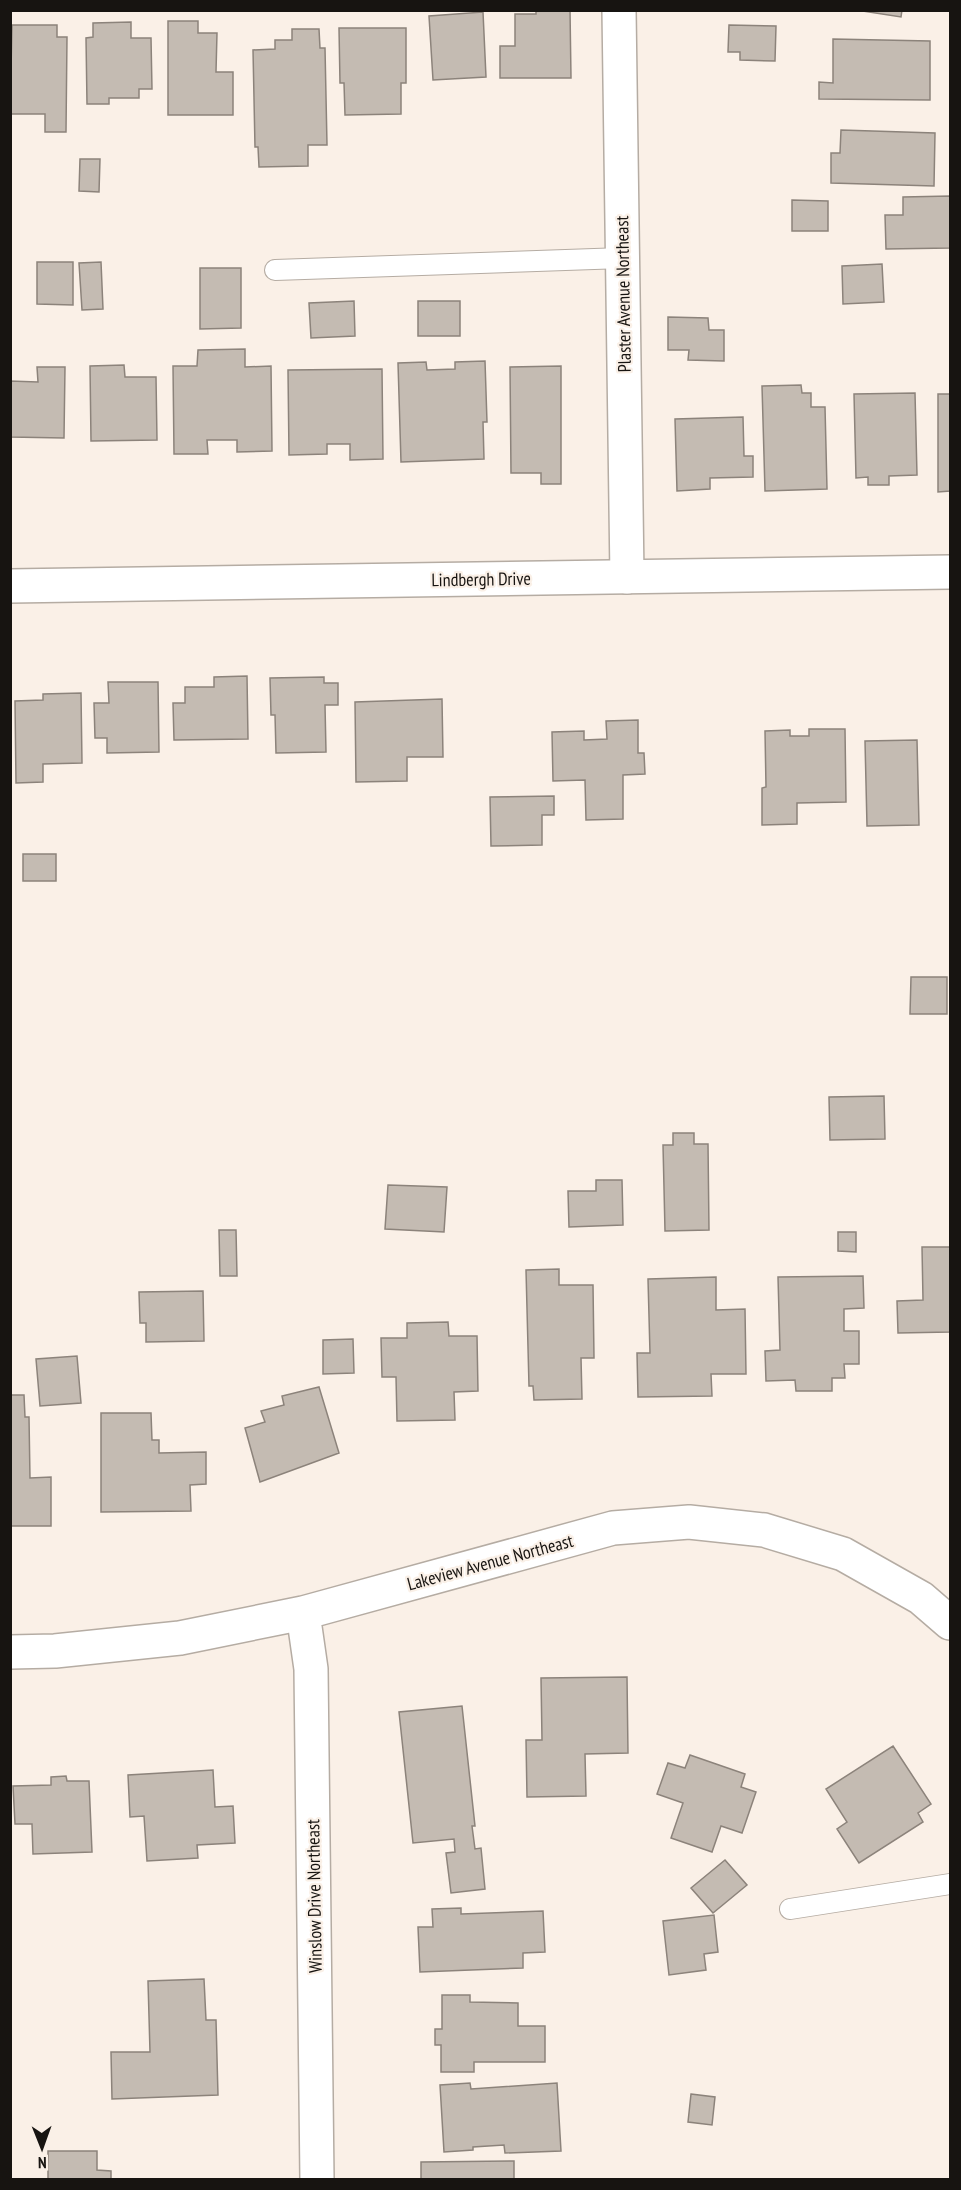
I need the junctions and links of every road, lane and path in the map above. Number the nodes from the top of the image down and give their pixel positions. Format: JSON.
{"nodes":[{"id":1,"x":619,"y":10,"type":"edge"},
{"id":2,"x":623,"y":258,"type":"junction"},
{"id":3,"x":275,"y":270,"type":"dead end"},
{"id":4,"x":951,"y":572,"type":"edge"},
{"id":5,"x":627,"y":577,"type":"junction"},
{"id":6,"x":10,"y":586,"type":"edge"},
{"id":7,"x":303,"y":1613,"type":"junction"},
{"id":8,"x":951,"y":1623,"type":"edge"},
{"id":9,"x":10,"y":1652,"type":"edge"},
{"id":10,"x":951,"y":1884,"type":"edge"},
{"id":11,"x":790,"y":1909,"type":"dead end"},
{"id":12,"x":317,"y":2180,"type":"edge"}],
"edges":[{"from":1,"to":2,"type":"street","name":"Plaster Avenue Northeast"},
{"from":2,"to":3,"type":"lane"},
{"from":2,"to":5,"type":"street","name":"Plaster Avenue Northeast"},
{"from":4,"to":5,"type":"street","name":"Lindbergh Drive"},
{"from":5,"to":6,"type":"street","name":"Lindbergh Drive"},
{"from":7,"to":8,"type":"street","name":"Lakeview Avenue Northeast"},
{"from":7,"to":9,"type":"street","name":"Lakeview Avenue Northeast"},
{"from":7,"to":12,"type":"street","name":"Winslow Drive Northeast"},
{"from":10,"to":11,"type":"lane"}]}
